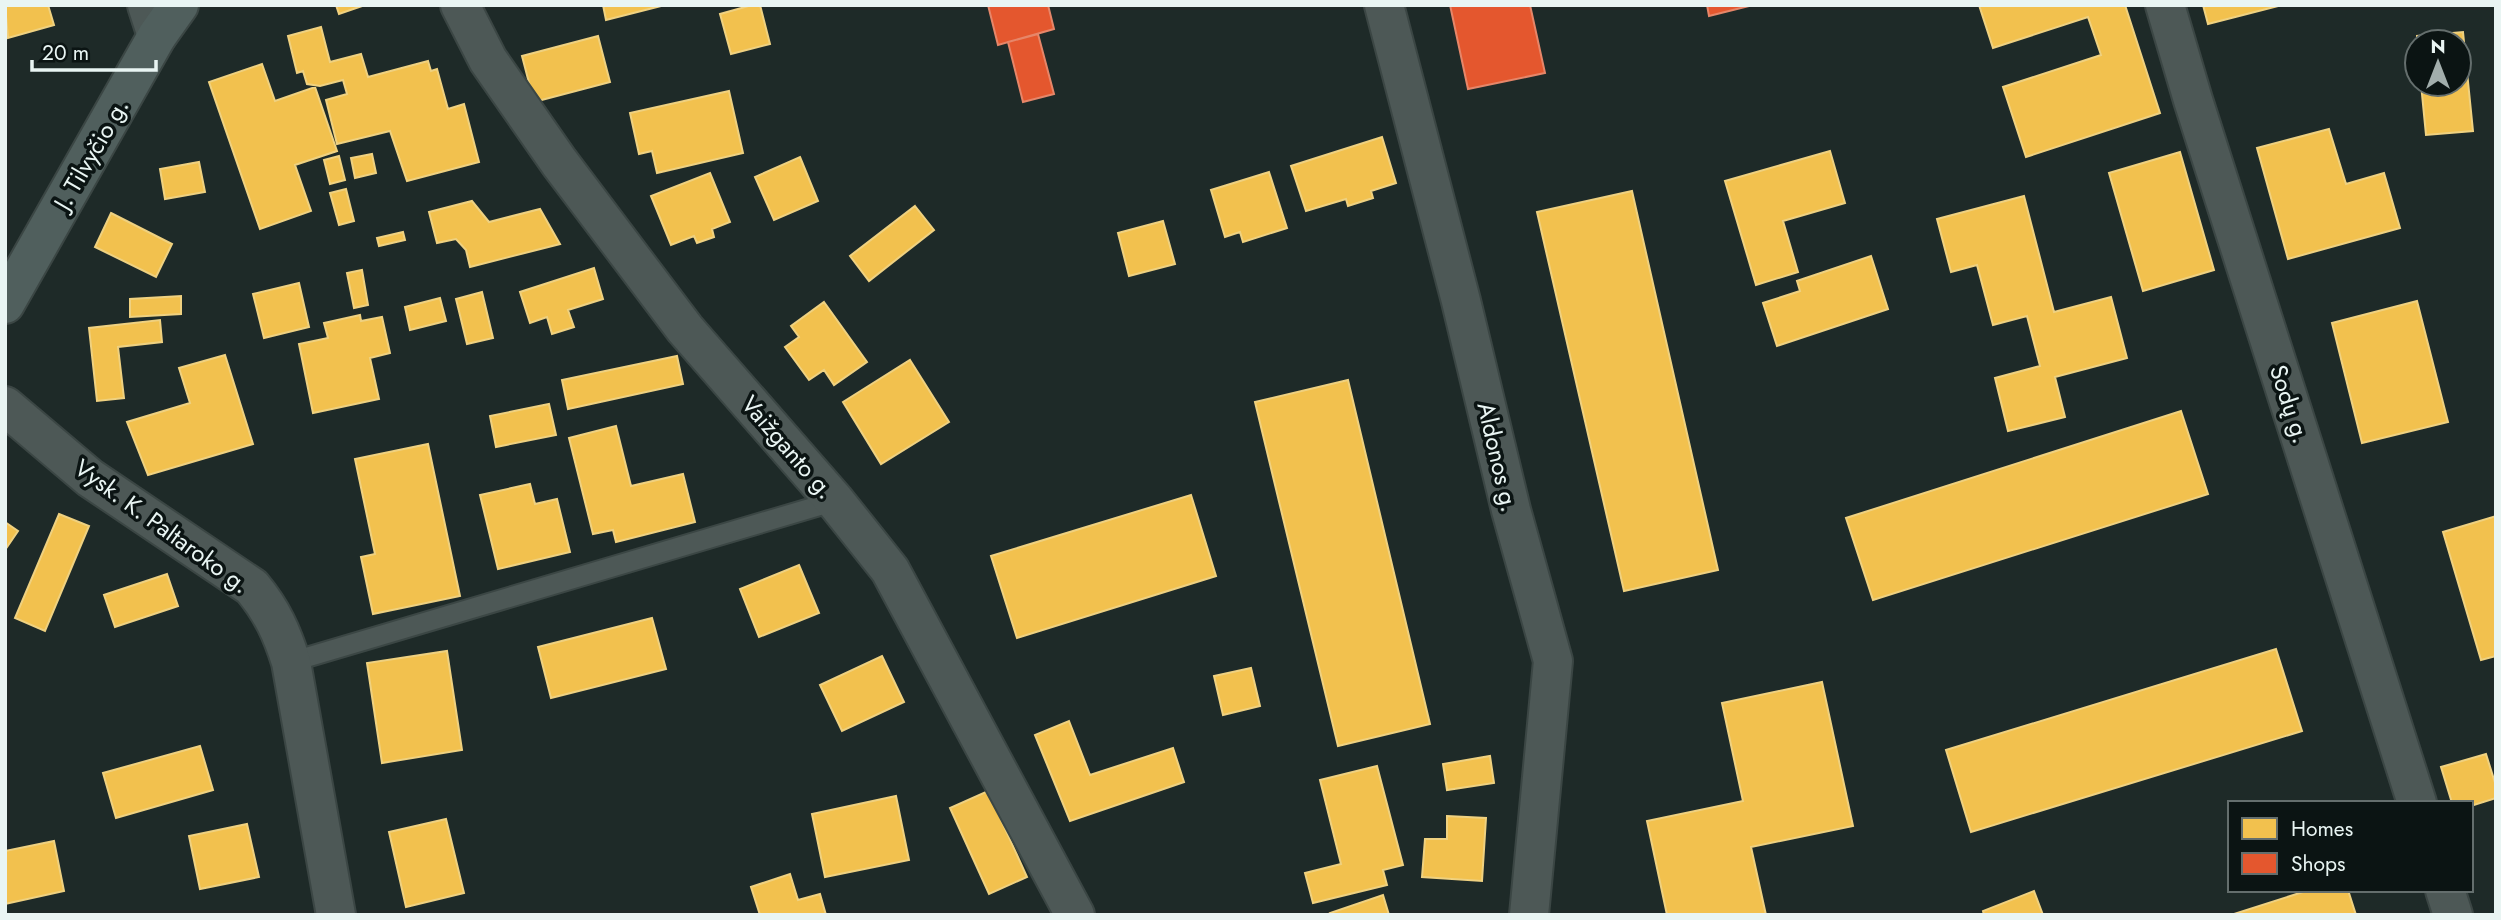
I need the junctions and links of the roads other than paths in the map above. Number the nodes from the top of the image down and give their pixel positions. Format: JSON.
{"nodes":[{"id":1,"x":179,"y":5,"type":"edge"},
{"id":2,"x":460,"y":5,"type":"edge"},
{"id":3,"x":1384,"y":5,"type":"edge"},
{"id":4,"x":2165,"y":5,"type":"edge"},
{"id":5,"x":152,"y":21,"type":"edge"},
{"id":6,"x":5,"y":304,"type":"edge"},
{"id":7,"x":5,"y":406,"type":"edge"},
{"id":8,"x":835,"y":501,"type":"junction"},
{"id":9,"x":291,"y":662,"type":"junction"},
{"id":10,"x":2416,"y":801,"type":"edge"},
{"id":11,"x":2446,"y":892,"type":"edge"},
{"id":12,"x":336,"y":915,"type":"edge"},
{"id":13,"x":1075,"y":915,"type":"edge"},
{"id":14,"x":1529,"y":915,"type":"edge"},
{"id":15,"x":2453,"y":915,"type":"edge"}],
"edges":[{"from":1,"to":5,"type":"main road","name":"J. Tilvyčio g."},
{"from":2,"to":8,"type":"street","name":"Vaižganto g."},
{"from":3,"to":14,"type":"street","name":"Aldonos g."},
{"from":4,"to":10,"type":"street","name":"Sodų g."},
{"from":5,"to":6,"type":"main road","name":"J. Tilvyčio g."},
{"from":7,"to":9,"type":"street","name":"Vysk. K. Paltaroko g."},
{"from":8,"to":9,"type":"lane"},
{"from":8,"to":13,"type":"street","name":"Vaižganto g."},
{"from":9,"to":12,"type":"street","name":"Vysk. K. Paltaroko g."},
{"from":11,"to":15,"type":"street"}]}
